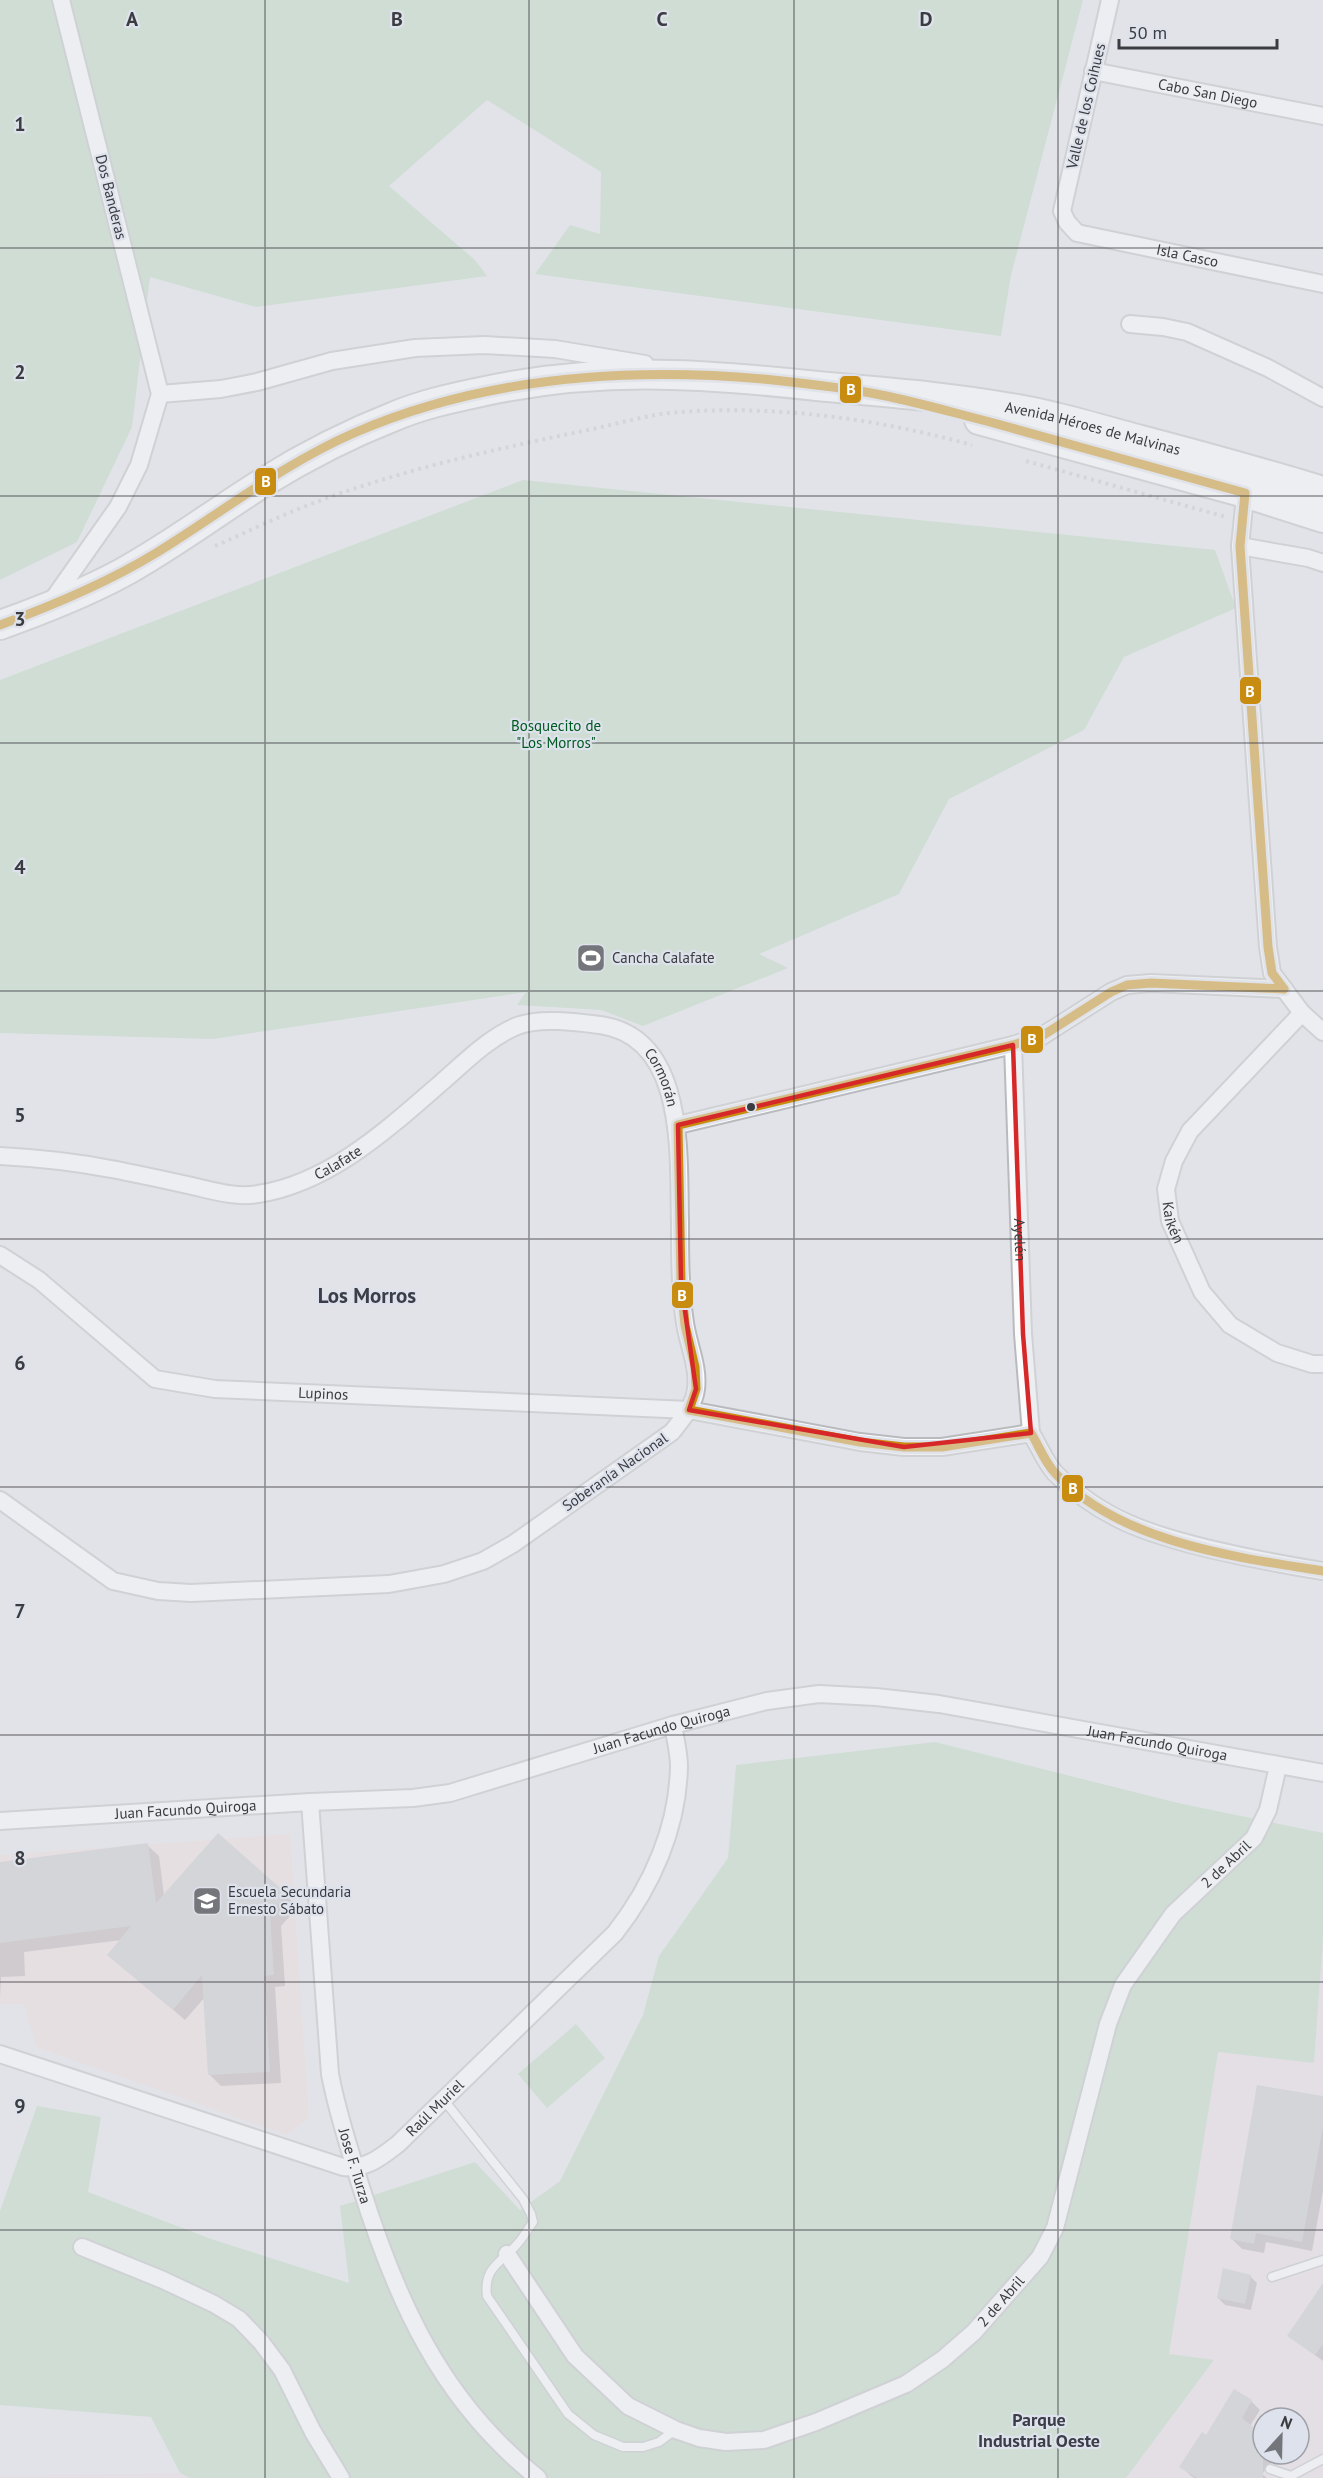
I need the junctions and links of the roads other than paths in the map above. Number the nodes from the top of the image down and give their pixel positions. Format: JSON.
{"nodes":[{"id":1,"x":61,"y":0,"type":"edge"},
{"id":2,"x":1110,"y":0,"type":"edge"},
{"id":3,"x":1094,"y":71,"type":"junction"},
{"id":4,"x":1323,"y":116,"type":"edge"},
{"id":5,"x":1062,"y":212,"type":"joint"},
{"id":6,"x":1323,"y":284,"type":"edge"},
{"id":7,"x":1130,"y":324,"type":"dead end"},
{"id":8,"x":709,"y":375,"type":"junction"},
{"id":9,"x":160,"y":394,"type":"junction"},
{"id":10,"x":1323,"y":398,"type":"edge"},
{"id":11,"x":1248,"y":481,"type":"junction"},
{"id":12,"x":1323,"y":491,"type":"edge"},
{"id":13,"x":1323,"y":518,"type":"edge"},
{"id":14,"x":1240,"y":546,"type":"junction"},
{"id":15,"x":1323,"y":563,"type":"edge"},
{"id":16,"x":45,"y":610,"type":"junction"},
{"id":17,"x":0,"y":625,"type":"edge"},
{"id":18,"x":1284,"y":989,"type":"junction"},
{"id":19,"x":1302,"y":1013,"type":"junction"},
{"id":20,"x":1323,"y":1032,"type":"edge"},
{"id":21,"x":634,"y":1038,"type":"joint"},
{"id":22,"x":1013,"y":1045,"type":"junction"},
{"id":23,"x":678,"y":1125,"type":"junction"},
{"id":24,"x":0,"y":1156,"type":"edge"},
{"id":25,"x":0,"y":1255,"type":"edge"},
{"id":26,"x":1323,"y":1364,"type":"edge"},
{"id":27,"x":689,"y":1410,"type":"junction"},
{"id":28,"x":1031,"y":1433,"type":"junction"},
{"id":29,"x":0,"y":1500,"type":"edge"},
{"id":30,"x":1323,"y":1571,"type":"edge"},
{"id":31,"x":673,"y":1725,"type":"junction"},
{"id":32,"x":1278,"y":1766,"type":"junction"},
{"id":33,"x":1323,"y":1773,"type":"edge"},
{"id":34,"x":310,"y":1802,"type":"junction"},
{"id":35,"x":0,"y":1821,"type":"edge"},
{"id":36,"x":0,"y":2054,"type":"edge"},
{"id":37,"x":443,"y":2098,"type":"junction"},
{"id":38,"x":355,"y":2168,"type":"junction"},
{"id":39,"x":82,"y":2247,"type":"dead end"},
{"id":40,"x":507,"y":2254,"type":"junction"},
{"id":41,"x":1323,"y":2260,"type":"edge"},
{"id":42,"x":1272,"y":2277,"type":"dead end"},
{"id":43,"x":676,"y":2430,"type":"junction"},
{"id":44,"x":1323,"y":2459,"type":"edge"},
{"id":45,"x":1270,"y":2469,"type":"dead end"},
{"id":46,"x":341,"y":2478,"type":"edge"},
{"id":47,"x":538,"y":2478,"type":"edge"}],
"edges":[{"from":1,"to":9,"type":"street","name":"Dos Banderas"},
{"from":2,"to":3,"type":"street","name":"Valle de los Coihues"},
{"from":3,"to":4,"type":"street","name":"Cabo San Diego"},
{"from":3,"to":5,"type":"street","name":"Valle de los Coihues"},
{"from":5,"to":6,"type":"street","name":"Isla Casco"},
{"from":7,"to":10,"type":"street"},
{"from":8,"to":9,"type":"street"},
{"from":8,"to":11,"type":"highway","name":"Avenida Héroes de Malvinas"},
{"from":8,"to":16,"type":"highway","name":"Avenida Héroes de Malvinas"},
{"from":9,"to":16,"type":"street"},
{"from":11,"to":12,"type":"highway","name":"Avenida Héroes de Malvinas"},
{"from":11,"to":13,"type":"highway","name":"Avenida Héroes de Malvinas"},
{"from":11,"to":14,"type":"street"},
{"from":14,"to":15,"type":"street"},
{"from":14,"to":18,"type":"street"},
{"from":16,"to":17,"type":"highway","name":"Avenida Héroes de Malvinas"},
{"from":18,"to":19,"type":"street"},
{"from":18,"to":22,"type":"street"},
{"from":19,"to":20,"type":"street"},
{"from":19,"to":26,"type":"street","name":"Kaikén"},
{"from":21,"to":23,"type":"street","name":"Cormorán"},
{"from":21,"to":24,"type":"street","name":"Calafate"},
{"from":22,"to":23,"type":"street"},
{"from":22,"to":28,"type":"street","name":"Ayelén"},
{"from":23,"to":27,"type":"street","name":"Cormorán"},
{"from":25,"to":27,"type":"street","name":"Lupinos"},
{"from":27,"to":28,"type":"street"},
{"from":27,"to":29,"type":"street","name":"Soberanía Nacional"},
{"from":28,"to":30,"type":"street"},
{"from":31,"to":32,"type":"street","name":"Juan Facundo Quiroga"},
{"from":31,"to":34,"type":"street","name":"Juan Facundo Quiroga"},
{"from":31,"to":37,"type":"street","name":"Raúl Muriel"},
{"from":32,"to":33,"type":"street","name":"Juan Facundo Quiroga"},
{"from":32,"to":43,"type":"street","name":"2 de Abril"},
{"from":34,"to":35,"type":"street","name":"Juan Facundo Quiroga"},
{"from":34,"to":38,"type":"street","name":"Jose F. Turza"},
{"from":36,"to":38,"type":"street"},
{"from":37,"to":38,"type":"street","name":"Raúl Muriel"},
{"from":37,"to":40,"type":"lane"},
{"from":38,"to":47,"type":"street","name":"Jose F. Turza"},
{"from":39,"to":46,"type":"street"},
{"from":40,"to":43,"type":"street","name":"2 de Abril"},
{"from":40,"to":43,"type":"lane"},
{"from":41,"to":42,"type":"lane"},
{"from":44,"to":45,"type":"lane"}]}
